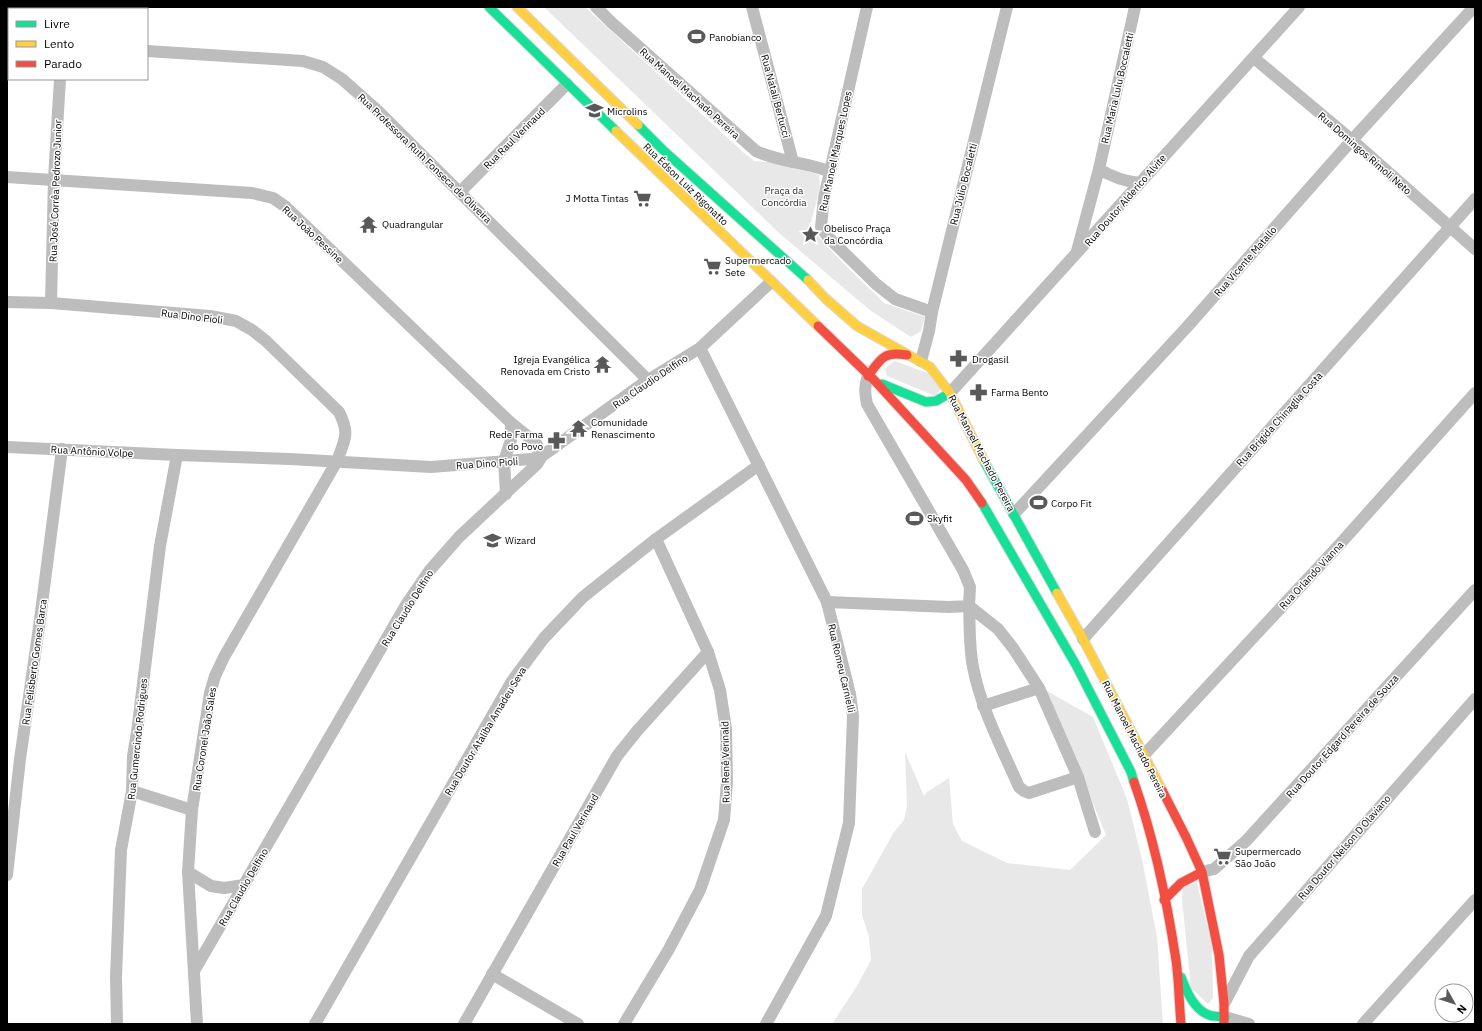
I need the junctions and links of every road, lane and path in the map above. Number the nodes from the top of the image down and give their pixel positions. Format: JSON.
{"nodes":[{"id":1,"x":489,"y":7,"type":"edge"},
{"id":2,"x":517,"y":7,"type":"edge"},
{"id":3,"x":596,"y":7,"type":"edge"},
{"id":4,"x":752,"y":7,"type":"edge"},
{"id":5,"x":867,"y":7,"type":"edge"},
{"id":6,"x":1007,"y":7,"type":"edge"},
{"id":7,"x":1135,"y":7,"type":"edge"},
{"id":8,"x":1299,"y":7,"type":"edge"},
{"id":9,"x":1474,"y":7,"type":"edge"},
{"id":10,"x":148,"y":51,"type":"edge"},
{"id":11,"x":1254,"y":58,"type":"junction"},
{"id":12,"x":60,"y":80,"type":"edge"},
{"id":13,"x":567,"y":84,"type":"junction"},
{"id":14,"x":1352,"y":140,"type":"junction"},
{"id":15,"x":793,"y":162,"type":"junction"},
{"id":16,"x":1099,"y":169,"type":"junction"},
{"id":17,"x":830,"y":170,"type":"junction"},
{"id":18,"x":7,"y":177,"type":"edge"},
{"id":19,"x":54,"y":179,"type":"junction"},
{"id":20,"x":1139,"y":183,"type":"junction"},
{"id":21,"x":460,"y":192,"type":"junction"},
{"id":22,"x":1475,"y":198,"type":"edge"},
{"id":23,"x":1450,"y":227,"type":"junction"},
{"id":24,"x":1475,"y":250,"type":"edge"},
{"id":25,"x":1077,"y":254,"type":"junction"},
{"id":26,"x":790,"y":274,"type":"dead end"},
{"id":27,"x":805,"y":277,"type":"junction"},
{"id":28,"x":775,"y":279,"type":"junction"},
{"id":29,"x":7,"y":302,"type":"edge"},
{"id":30,"x":51,"y":303,"type":"junction"},
{"id":31,"x":932,"y":312,"type":"junction"},
{"id":32,"x":700,"y":348,"type":"junction"},
{"id":33,"x":907,"y":355,"type":"junction"},
{"id":34,"x":921,"y":361,"type":"junction"},
{"id":35,"x":872,"y":379,"type":"junction"},
{"id":36,"x":648,"y":380,"type":"junction"},
{"id":37,"x":950,"y":393,"type":"junction"},
{"id":38,"x":1475,"y":394,"type":"edge"},
{"id":39,"x":511,"y":423,"type":"junction"},
{"id":40,"x":7,"y":447,"type":"edge"},
{"id":41,"x":62,"y":449,"type":"junction"},
{"id":42,"x":177,"y":455,"type":"junction"},
{"id":43,"x":542,"y":456,"type":"junction"},
{"id":44,"x":337,"y":461,"type":"junction"},
{"id":45,"x":504,"y":461,"type":"junction"},
{"id":46,"x":759,"y":465,"type":"junction"},
{"id":47,"x":506,"y":494,"type":"junction"},
{"id":48,"x":1014,"y":514,"type":"junction"},
{"id":49,"x":656,"y":539,"type":"junction"},
{"id":50,"x":1475,"y":590,"type":"edge"},
{"id":51,"x":827,"y":602,"type":"junction"},
{"id":52,"x":969,"y":606,"type":"junction"},
{"id":53,"x":1083,"y":639,"type":"junction"},
{"id":54,"x":708,"y":652,"type":"junction"},
{"id":55,"x":1039,"y":688,"type":"junction"},
{"id":56,"x":1475,"y":699,"type":"edge"},
{"id":57,"x":983,"y":706,"type":"junction"},
{"id":58,"x":1144,"y":755,"type":"junction"},
{"id":59,"x":1078,"y":776,"type":"junction"},
{"id":60,"x":132,"y":791,"type":"junction"},
{"id":61,"x":192,"y":810,"type":"junction"},
{"id":62,"x":1095,"y":832,"type":"dead end"},
{"id":63,"x":188,"y":872,"type":"junction"},
{"id":64,"x":1202,"y":872,"type":"junction"},
{"id":65,"x":7,"y":875,"type":"edge"},
{"id":66,"x":244,"y":885,"type":"junction"},
{"id":67,"x":1164,"y":900,"type":"junction"},
{"id":68,"x":1475,"y":900,"type":"edge"},
{"id":69,"x":1176,"y":961,"type":"junction"},
{"id":70,"x":194,"y":970,"type":"junction"},
{"id":71,"x":492,"y":974,"type":"junction"},
{"id":72,"x":1224,"y":1003,"type":"junction"},
{"id":73,"x":1225,"y":1021,"type":"edge"},
{"id":74,"x":117,"y":1024,"type":"edge"},
{"id":75,"x":197,"y":1024,"type":"edge"},
{"id":76,"x":315,"y":1024,"type":"edge"},
{"id":77,"x":464,"y":1024,"type":"edge"},
{"id":78,"x":578,"y":1024,"type":"edge"},
{"id":79,"x":624,"y":1024,"type":"edge"},
{"id":80,"x":766,"y":1024,"type":"edge"},
{"id":81,"x":1181,"y":1024,"type":"edge"},
{"id":82,"x":1249,"y":1024,"type":"edge"},
{"id":83,"x":1363,"y":1024,"type":"edge"}],
"edges":[{"from":1,"to":13,"type":"main road","name":"Rua Édson Luiz Rigonatto"},
{"from":2,"to":27,"type":"main road","name":"Rua Manoel Machado Pereira"},
{"from":3,"to":15,"type":"street","name":"Rua Manoel Machado Pereira"},
{"from":4,"to":15,"type":"street","name":"Rua Natali Bertucci"},
{"from":5,"to":17,"type":"street","name":"Rua Manoel Marques Lopes"},
{"from":6,"to":31,"type":"street","name":"Rua Júlio Bocaletti"},
{"from":7,"to":16,"type":"street","name":"Rua Maria Lulu Boccaletti"},
{"from":8,"to":11,"type":"street","name":"Rua Doutor Alderico Alvite"},
{"from":9,"to":14,"type":"street","name":"Rua Vicente Matallo"},
{"from":10,"to":21,"type":"street","name":"Rua Professora Ruth Fonseca de Oliveira"},
{"from":11,"to":14,"type":"street","name":"Rua Domingos Rímoli Neto"},
{"from":11,"to":20,"type":"street","name":"Rua Doutor Alderico Alvite"},
{"from":12,"to":19,"type":"street","name":"Rua José Corrêa Pedrozo Junior"},
{"from":13,"to":21,"type":"street","name":"Rua Raul Verinaud"},
{"from":13,"to":28,"type":"main road","name":"Rua Édson Luiz Rigonatto"},
{"from":14,"to":23,"type":"street","name":"Rua Domingos Rímoli Neto"},
{"from":14,"to":48,"type":"street","name":"Rua Vicente Matallo"},
{"from":15,"to":17,"type":"street","name":"Rua Manoel Machado Pereira"},
{"from":16,"to":20,"type":"street"},
{"from":16,"to":25,"type":"street","name":"Rua Maria Lulu Boccaletti"},
{"from":17,"to":31,"type":"street","name":"Rua Manoel Marques Lopes"},
{"from":18,"to":19,"type":"street","name":"Rua João Pessine"},
{"from":19,"to":30,"type":"street","name":"Rua José Corrêa Pedrozo Junior"},
{"from":19,"to":39,"type":"street","name":"Rua João Pessine"},
{"from":20,"to":25,"type":"street","name":"Rua Doutor Alderico Alvite"},
{"from":21,"to":36,"type":"street","name":"Rua Professora Ruth Fonseca de Oliveira"},
{"from":22,"to":23,"type":"street","name":"Rua Brigida Chinaglia Costa"},
{"from":23,"to":24,"type":"street","name":"Rua Domingos Rímoli Neto"},
{"from":23,"to":53,"type":"street","name":"Rua Brigida Chinaglia Costa"},
{"from":25,"to":37,"type":"street","name":"Rua Doutor Alderico Alvite"},
{"from":26,"to":27,"type":"main road"},
{"from":27,"to":33,"type":"main road","name":"Rua Manoel Machado Pereira"},
{"from":28,"to":32,"type":"street","name":"Rua Claudio Delfino"},
{"from":28,"to":35,"type":"main road","name":"Rua Édson Luiz Rigonatto"},
{"from":29,"to":30,"type":"street","name":"Rua Dino Pioli"},
{"from":30,"to":44,"type":"street","name":"Rua Dino Pioli"},
{"from":31,"to":34,"type":"street","name":"Rua Júlio Bocaletti"},
{"from":32,"to":36,"type":"street","name":"Rua Claudio Delfino"},
{"from":32,"to":46,"type":"street","name":"Rua Romeu Carnielli"},
{"from":33,"to":34,"type":"main road","name":"Rua Manoel Machado Pereira"},
{"from":33,"to":35,"type":"main road"},
{"from":34,"to":37,"type":"main road","name":"Rua Manoel Machado Pereira"},
{"from":35,"to":37,"type":"main road"},
{"from":35,"to":52,"type":"street"},
{"from":35,"to":67,"type":"main road","name":"Rua Manoel Machado Pereira"},
{"from":36,"to":43,"type":"street","name":"Rua Claudio Delfino"},
{"from":37,"to":48,"type":"main road","name":"Rua Manoel Machado Pereira"},
{"from":38,"to":58,"type":"street","name":"Rua Orlando Vianna"},
{"from":39,"to":43,"type":"street","name":"Rua João Pessine"},
{"from":39,"to":45,"type":"street"},
{"from":40,"to":41,"type":"street","name":"Rua Antônio Volpe"},
{"from":41,"to":42,"type":"street","name":"Rua Antônio Volpe"},
{"from":41,"to":65,"type":"street","name":"Rua Felisberto Gomes Barca"},
{"from":42,"to":44,"type":"street","name":"Rua Dino Pioli"},
{"from":42,"to":60,"type":"street","name":"Rua Gumercindo Rodrigues"},
{"from":43,"to":45,"type":"street","name":"Rua Dino Pioli"},
{"from":43,"to":47,"type":"street","name":"Rua Claudio Delfino"},
{"from":44,"to":45,"type":"street","name":"Rua Dino Pioli"},
{"from":44,"to":61,"type":"street","name":"Rua Coronel João Sales"},
{"from":45,"to":47,"type":"street"},
{"from":46,"to":49,"type":"street","name":"Rua Doutor Ataliba Amadeu Seva"},
{"from":46,"to":51,"type":"street","name":"Rua Romeu Carnielli"},
{"from":47,"to":66,"type":"street","name":"Rua Claudio Delfino"},
{"from":48,"to":53,"type":"main road","name":"Rua Manoel Machado Pereira"},
{"from":49,"to":54,"type":"street","name":"Rua Renê Verinald"},
{"from":49,"to":76,"type":"street","name":"Rua Doutor Ataliba Amadeu Seva"},
{"from":50,"to":64,"type":"street","name":"Rua Doutor Edgard Pereira de Souza"},
{"from":51,"to":52,"type":"street"},
{"from":51,"to":80,"type":"street","name":"Rua Romeu Carnielli"},
{"from":52,"to":55,"type":"street"},
{"from":52,"to":57,"type":"street"},
{"from":53,"to":58,"type":"main road","name":"Rua Manoel Machado Pereira"},
{"from":54,"to":71,"type":"street","name":"Rua Paul Verinaud"},
{"from":54,"to":79,"type":"street","name":"Rua Renê Verinald"},
{"from":55,"to":57,"type":"street"},
{"from":55,"to":59,"type":"street"},
{"from":56,"to":72,"type":"street","name":"Rua Doutor Nelson D Olaviano"},
{"from":57,"to":59,"type":"street"},
{"from":58,"to":64,"type":"main road","name":"Rua Manoel Machado Pereira"},
{"from":59,"to":62,"type":"street"},
{"from":60,"to":61,"type":"street"},
{"from":60,"to":74,"type":"street","name":"Rua Gumercindo Rodrigues"},
{"from":61,"to":63,"type":"street","name":"Rua Coronel João Sales"},
{"from":63,"to":66,"type":"street"},
{"from":63,"to":70,"type":"street","name":"Rua Coronel João Sales"},
{"from":64,"to":67,"type":"main road"},
{"from":64,"to":72,"type":"main road","name":"Rua Manoel Machado Pereira"},
{"from":66,"to":70,"type":"street","name":"Rua Claudio Delfino"},
{"from":67,"to":69,"type":"main road","name":"Rua Manoel Machado Pereira"},
{"from":68,"to":83,"type":"street"},
{"from":69,"to":73,"type":"main road"},
{"from":69,"to":81,"type":"main road","name":"Rua Manoel Machado Pereira"},
{"from":70,"to":75,"type":"street","name":"Rua Coronel João Sales"},
{"from":71,"to":77,"type":"street","name":"Rua Paul Verinaud"},
{"from":71,"to":78,"type":"street"},
{"from":72,"to":73,"type":"main road","name":"Rua Manoel Machado Pereira"},
{"from":73,"to":82,"type":"street"}]}
